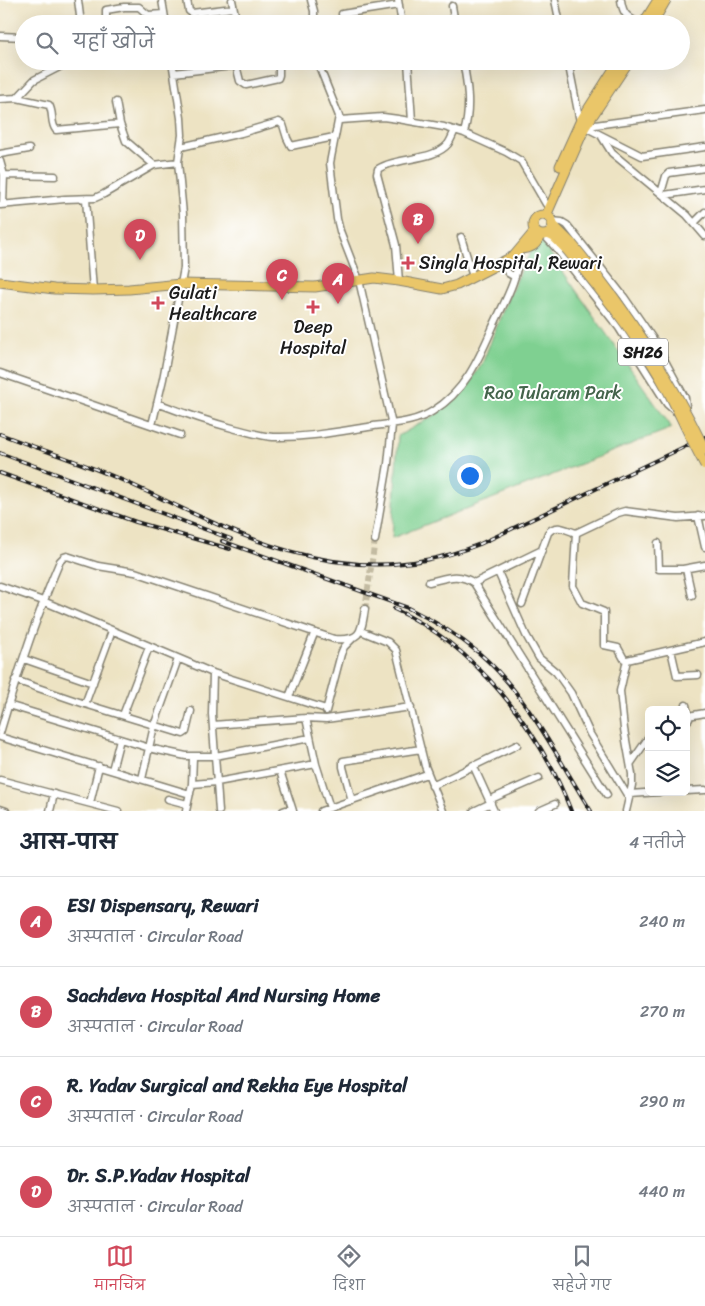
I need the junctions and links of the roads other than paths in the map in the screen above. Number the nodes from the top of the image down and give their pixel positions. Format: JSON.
{"nodes":[{"id":1,"x":78,"y":0,"type":"edge"},
{"id":2,"x":162,"y":0,"type":"edge"},
{"id":3,"x":187,"y":0,"type":"edge"},
{"id":4,"x":232,"y":0,"type":"edge"},
{"id":5,"x":311,"y":0,"type":"edge"},
{"id":6,"x":555,"y":0,"type":"edge"},
{"id":7,"x":622,"y":0,"type":"edge"},
{"id":8,"x":658,"y":0,"type":"edge"},
{"id":9,"x":666,"y":0,"type":"edge"},
{"id":10,"x":399,"y":2,"type":"edge"},
{"id":11,"x":124,"y":3,"type":"edge"},
{"id":12,"x":452,"y":6,"type":"dead end"},
{"id":13,"x":233,"y":8,"type":"junction"},
{"id":14,"x":164,"y":14,"type":"joint"},
{"id":15,"x":342,"y":14,"type":"dead end"},
{"id":16,"x":80,"y":15,"type":"edge"},
{"id":17,"x":106,"y":15,"type":"edge"},
{"id":18,"x":234,"y":15,"type":"edge"},
{"id":19,"x":314,"y":15,"type":"edge"},
{"id":20,"x":401,"y":15,"type":"edge"},
{"id":21,"x":454,"y":15,"type":"edge"},
{"id":22,"x":558,"y":15,"type":"edge"},
{"id":23,"x":626,"y":15,"type":"edge"},
{"id":24,"x":647,"y":15,"type":"edge"},
{"id":25,"x":657,"y":15,"type":"edge"},
{"id":26,"x":0,"y":36,"type":"edge"},
{"id":27,"x":15,"y":37,"type":"edge"},
{"id":28,"x":53,"y":70,"type":"edge"},
{"id":29,"x":174,"y":70,"type":"edge"},
{"id":30,"x":193,"y":70,"type":"edge"},
{"id":31,"x":239,"y":70,"type":"edge"},
{"id":32,"x":279,"y":70,"type":"edge"},
{"id":33,"x":321,"y":70,"type":"edge"},
{"id":34,"x":409,"y":70,"type":"edge"},
{"id":35,"x":465,"y":70,"type":"edge"},
{"id":36,"x":570,"y":70,"type":"edge"},
{"id":37,"x":615,"y":70,"type":"edge"},
{"id":38,"x":622,"y":70,"type":"edge"},
{"id":39,"x":174,"y":73,"type":"junction"},
{"id":40,"x":17,"y":98,"type":"junction"},
{"id":41,"x":0,"y":99,"type":"edge"},
{"id":42,"x":116,"y":102,"type":"dead end"},
{"id":43,"x":705,"y":110,"type":"edge"},
{"id":44,"x":340,"y":120,"type":"junction"},
{"id":45,"x":412,"y":121,"type":"junction"},
{"id":46,"x":584,"y":123,"type":"junction"},
{"id":47,"x":120,"y":124,"type":"junction"},
{"id":48,"x":455,"y":130,"type":"junction"},
{"id":49,"x":464,"y":133,"type":"junction"},
{"id":50,"x":334,"y":137,"type":"junction"},
{"id":51,"x":602,"y":137,"type":"junction"},
{"id":52,"x":181,"y":147,"type":"junction"},
{"id":53,"x":705,"y":147,"type":"edge"},
{"id":54,"x":29,"y":149,"type":"dead end"},
{"id":55,"x":0,"y":154,"type":"edge"},
{"id":56,"x":0,"y":161,"type":"edge"},
{"id":57,"x":178,"y":162,"type":"junction"},
{"id":58,"x":154,"y":165,"type":"junction"},
{"id":59,"x":705,"y":168,"type":"edge"},
{"id":60,"x":4,"y":175,"type":"junction"},
{"id":61,"x":55,"y":176,"type":"dead end"},
{"id":62,"x":705,"y":189,"type":"edge"},
{"id":63,"x":663,"y":194,"type":"junction"},
{"id":64,"x":86,"y":199,"type":"junction"},
{"id":65,"x":546,"y":204,"type":"junction"},
{"id":66,"x":2,"y":205,"type":"edge"},
{"id":67,"x":705,"y":212,"type":"edge"},
{"id":68,"x":548,"y":219,"type":"junction"},
{"id":69,"x":694,"y":223,"type":"junction"},
{"id":70,"x":542,"y":234,"type":"junction"},
{"id":71,"x":705,"y":236,"type":"edge"},
{"id":72,"x":461,"y":237,"type":"dead end"},
{"id":73,"x":569,"y":247,"type":"junction"},
{"id":74,"x":520,"y":250,"type":"junction"},
{"id":75,"x":502,"y":263,"type":"junction"},
{"id":76,"x":473,"y":277,"type":"junction"},
{"id":77,"x":515,"y":277,"type":"junction"},
{"id":78,"x":360,"y":280,"type":"junction"},
{"id":79,"x":399,"y":280,"type":"junction"},
{"id":80,"x":0,"y":282,"type":"edge"},
{"id":81,"x":181,"y":284,"type":"junction"},
{"id":82,"x":93,"y":290,"type":"junction"},
{"id":83,"x":0,"y":373,"type":"edge"},
{"id":84,"x":157,"y":403,"type":"junction"},
{"id":85,"x":152,"y":425,"type":"junction"},
{"id":86,"x":392,"y":425,"type":"junction"},
{"id":87,"x":180,"y":435,"type":"dead end"},
{"id":88,"x":705,"y":450,"type":"edge"},
{"id":89,"x":705,"y":465,"type":"edge"},
{"id":90,"x":701,"y":516,"type":"edge"},
{"id":91,"x":576,"y":533,"type":"junction"},
{"id":92,"x":375,"y":540,"type":"tunnel mouth"},
{"id":93,"x":658,"y":543,"type":"dead end"},
{"id":94,"x":705,"y":546,"type":"edge"},
{"id":95,"x":542,"y":550,"type":"junction"},
{"id":96,"x":705,"y":565,"type":"edge"},
{"id":97,"x":686,"y":569,"type":"junction"},
{"id":98,"x":498,"y":572,"type":"junction"},
{"id":99,"x":430,"y":582,"type":"dead end"},
{"id":100,"x":474,"y":584,"type":"junction"},
{"id":101,"x":0,"y":586,"type":"edge"},
{"id":102,"x":692,"y":596,"type":"dead end"},
{"id":103,"x":43,"y":601,"type":"junction"},
{"id":104,"x":522,"y":604,"type":"dead end"},
{"id":105,"x":364,"y":609,"type":"tunnel mouth"},
{"id":106,"x":112,"y":631,"type":"junction"},
{"id":107,"x":361,"y":632,"type":"junction"},
{"id":108,"x":314,"y":634,"type":"junction"},
{"id":109,"x":353,"y":638,"type":"junction"},
{"id":110,"x":705,"y":642,"type":"edge"},
{"id":111,"x":149,"y":647,"type":"junction"},
{"id":112,"x":671,"y":650,"type":"junction"},
{"id":113,"x":24,"y":658,"type":"junction"},
{"id":114,"x":178,"y":659,"type":"junction"},
{"id":115,"x":627,"y":660,"type":"junction"},
{"id":116,"x":213,"y":673,"type":"junction"},
{"id":117,"x":698,"y":675,"type":"dead end"},
{"id":118,"x":15,"y":680,"type":"junction"},
{"id":119,"x":93,"y":683,"type":"junction"},
{"id":120,"x":289,"y":697,"type":"junction"},
{"id":121,"x":85,"y":704,"type":"junction"},
{"id":122,"x":8,"y":706,"type":"junction"},
{"id":123,"x":411,"y":707,"type":"junction"},
{"id":124,"x":326,"y":709,"type":"junction"},
{"id":125,"x":191,"y":711,"type":"dead end"},
{"id":126,"x":705,"y":713,"type":"edge"},
{"id":127,"x":122,"y":715,"type":"junction"},
{"id":128,"x":306,"y":718,"type":"junction"},
{"id":129,"x":690,"y":718,"type":"edge"},
{"id":130,"x":326,"y":719,"type":"junction"},
{"id":131,"x":213,"y":725,"type":"junction"},
{"id":132,"x":154,"y":726,"type":"junction"},
{"id":133,"x":0,"y":733,"type":"edge"},
{"id":134,"x":0,"y":737,"type":"edge"},
{"id":135,"x":310,"y":738,"type":"junction"},
{"id":136,"x":120,"y":740,"type":"junction"},
{"id":137,"x":645,"y":742,"type":"edge"},
{"id":138,"x":517,"y":745,"type":"dead end"},
{"id":139,"x":149,"y":748,"type":"junction"},
{"id":140,"x":421,"y":748,"type":"junction"},
{"id":141,"x":215,"y":756,"type":"junction"},
{"id":142,"x":192,"y":757,"type":"junction"},
{"id":143,"x":630,"y":763,"type":"junction"},
{"id":144,"x":316,"y":764,"type":"junction"},
{"id":145,"x":99,"y":766,"type":"junction"},
{"id":146,"x":473,"y":766,"type":"junction"},
{"id":147,"x":112,"y":770,"type":"junction"},
{"id":148,"x":280,"y":771,"type":"junction"},
{"id":149,"x":427,"y":774,"type":"junction"},
{"id":150,"x":539,"y":778,"type":"dead end"},
{"id":151,"x":142,"y":779,"type":"junction"},
{"id":152,"x":0,"y":780,"type":"edge"},
{"id":153,"x":217,"y":782,"type":"junction"},
{"id":154,"x":192,"y":784,"type":"junction"},
{"id":155,"x":432,"y":786,"type":"junction"},
{"id":156,"x":705,"y":790,"type":"edge"},
{"id":157,"x":690,"y":791,"type":"edge"},
{"id":158,"x":54,"y":794,"type":"junction"},
{"id":159,"x":190,"y":794,"type":"junction"},
{"id":160,"x":645,"y":794,"type":"edge"},
{"id":161,"x":607,"y":795,"type":"dead end"},
{"id":162,"x":630,"y":796,"type":"junction"},
{"id":163,"x":168,"y":799,"type":"dead end"},
{"id":164,"x":352,"y":801,"type":"junction"},
{"id":165,"x":490,"y":802,"type":"junction"},
{"id":166,"x":90,"y":803,"type":"junction"},
{"id":167,"x":555,"y":804,"type":"dead end"},
{"id":168,"x":186,"y":807,"type":"edge"},
{"id":169,"x":330,"y":808,"type":"junction"},
{"id":170,"x":0,"y":809,"type":"edge"},
{"id":171,"x":293,"y":809,"type":"edge"},
{"id":172,"x":5,"y":811,"type":"edge"},
{"id":173,"x":50,"y":811,"type":"edge"},
{"id":174,"x":118,"y":811,"type":"edge"},
{"id":175,"x":219,"y":811,"type":"edge"},
{"id":176,"x":283,"y":811,"type":"edge"},
{"id":177,"x":321,"y":811,"type":"edge"},
{"id":178,"x":443,"y":811,"type":"edge"},
{"id":179,"x":474,"y":811,"type":"edge"},
{"id":180,"x":494,"y":811,"type":"edge"},
{"id":181,"x":539,"y":811,"type":"edge"},
{"id":182,"x":626,"y":811,"type":"edge"}],
"edges":[{"from":1,"to":16,"type":"street"},
{"from":2,"to":14,"type":"street"},
{"from":3,"to":13,"type":"street"},
{"from":4,"to":13,"type":"street"},
{"from":5,"to":19,"type":"street"},
{"from":6,"to":22,"type":"street"},
{"from":7,"to":23,"type":"street"},
{"from":8,"to":24,"type":"main road"},
{"from":9,"to":25,"type":"main road"},
{"from":10,"to":15,"type":"street"},
{"from":10,"to":20,"type":"street"},
{"from":11,"to":14,"type":"street"},
{"from":11,"to":17,"type":"street"},
{"from":12,"to":21,"type":"street"},
{"from":13,"to":18,"type":"street"},
{"from":26,"to":27,"type":"street"},
{"from":28,"to":40,"type":"street"},
{"from":29,"to":39,"type":"street"},
{"from":30,"to":39,"type":"street"},
{"from":31,"to":32,"type":"street"},
{"from":33,"to":44,"type":"street"},
{"from":34,"to":45,"type":"street"},
{"from":35,"to":49,"type":"street"},
{"from":36,"to":46,"type":"street"},
{"from":37,"to":46,"type":"main road"},
{"from":38,"to":46,"type":"main road"},
{"from":39,"to":52,"type":"street"},
{"from":40,"to":41,"type":"street"},
{"from":40,"to":47,"type":"street"},
{"from":42,"to":47,"type":"street"},
{"from":43,"to":46,"type":"street"},
{"from":44,"to":45,"type":"street"},
{"from":44,"to":50,"type":"street"},
{"from":45,"to":48,"type":"street"},
{"from":46,"to":51,"type":"street"},
{"from":46,"to":65,"type":"main road"},
{"from":46,"to":68,"type":"main road"},
{"from":47,"to":58,"type":"street"},
{"from":48,"to":49,"type":"street"},
{"from":48,"to":79,"type":"street"},
{"from":49,"to":65,"type":"street"},
{"from":50,"to":52,"type":"street"},
{"from":50,"to":78,"type":"street"},
{"from":51,"to":53,"type":"street"},
{"from":51,"to":63,"type":"street"},
{"from":52,"to":57,"type":"street"},
{"from":54,"to":55,"type":"street"},
{"from":56,"to":60,"type":"street"},
{"from":57,"to":58,"type":"street"},
{"from":57,"to":81,"type":"street"},
{"from":58,"to":64,"type":"street"},
{"from":59,"to":63,"type":"street"},
{"from":60,"to":61,"type":"street"},
{"from":60,"to":66,"type":"street"},
{"from":62,"to":63,"type":"street"},
{"from":63,"to":69,"type":"street"},
{"from":64,"to":66,"type":"street"},
{"from":64,"to":82,"type":"street"},
{"from":65,"to":68,"type":"main road"},
{"from":67,"to":69,"type":"street"},
{"from":68,"to":70,"type":"main road"},
{"from":68,"to":70,"type":"main road"},
{"from":68,"to":70,"type":"street"},
{"from":68,"to":73,"type":"main road","number":"SH26"},
{"from":69,"to":71,"type":"street"},
{"from":70,"to":73,"type":"main road","number":"SH26"},
{"from":70,"to":74,"type":"main road"},
{"from":72,"to":76,"type":"street"},
{"from":73,"to":88,"type":"main road","number":"SH26","bridge":true},
{"from":73,"to":89,"type":"main road","number":"SH26","bridge":true},
{"from":74,"to":75,"type":"main road"},
{"from":74,"to":77,"type":"street"},
{"from":75,"to":76,"type":"main road"},
{"from":75,"to":77,"type":"street"},
{"from":76,"to":79,"type":"main road"},
{"from":77,"to":86,"type":"street"},
{"from":78,"to":79,"type":"main road"},
{"from":78,"to":81,"type":"main road"},
{"from":78,"to":86,"type":"street"},
{"from":80,"to":82,"type":"main road"},
{"from":81,"to":82,"type":"main road"},
{"from":81,"to":84,"type":"street"},
{"from":83,"to":85,"type":"street"},
{"from":84,"to":85,"type":"street"},
{"from":84,"to":86,"type":"street"},
{"from":85,"to":87,"type":"street"},
{"from":86,"to":92,"type":"street"},
{"from":90,"to":91,"type":"street"},
{"from":90,"to":94,"type":"street"},
{"from":91,"to":95,"type":"street"},
{"from":91,"to":115,"type":"street"},
{"from":93,"to":97,"type":"street"},
{"from":95,"to":98,"type":"street"},
{"from":95,"to":104,"type":"street"},
{"from":96,"to":97,"type":"street"},
{"from":97,"to":102,"type":"street"},
{"from":98,"to":100,"type":"street"},
{"from":98,"to":162,"type":"street"},
{"from":99,"to":100,"type":"street"},
{"from":100,"to":161,"type":"street"},
{"from":101,"to":103,"type":"street"},
{"from":103,"to":106,"type":"street"},
{"from":103,"to":108,"type":"street"},
{"from":103,"to":113,"type":"street"},
{"from":105,"to":107,"type":"street"},
{"from":106,"to":111,"type":"street"},
{"from":106,"to":119,"type":"street"},
{"from":107,"to":109,"type":"street"},
{"from":107,"to":123,"type":"street"},
{"from":108,"to":109,"type":"street"},
{"from":108,"to":120,"type":"street"},
{"from":109,"to":124,"type":"street"},
{"from":110,"to":112,"type":"street"},
{"from":111,"to":114,"type":"street"},
{"from":111,"to":127,"type":"street"},
{"from":112,"to":115,"type":"street"},
{"from":112,"to":117,"type":"street"},
{"from":113,"to":118,"type":"street"},
{"from":113,"to":119,"type":"street"},
{"from":114,"to":116,"type":"street"},
{"from":114,"to":132,"type":"street"},
{"from":115,"to":143,"type":"street"},
{"from":116,"to":120,"type":"street"},
{"from":116,"to":131,"type":"street"},
{"from":118,"to":121,"type":"street"},
{"from":118,"to":122,"type":"street"},
{"from":119,"to":121,"type":"street"},
{"from":120,"to":124,"type":"street"},
{"from":121,"to":127,"type":"street"},
{"from":122,"to":133,"type":"street"},
{"from":122,"to":136,"type":"street"},
{"from":123,"to":130,"type":"street"},
{"from":123,"to":140,"type":"street"},
{"from":124,"to":130,"type":"street"},
{"from":125,"to":132,"type":"street"},
{"from":126,"to":129,"type":"street"},
{"from":127,"to":132,"type":"street"},
{"from":128,"to":130,"type":"street"},
{"from":128,"to":131,"type":"street"},
{"from":128,"to":135,"type":"street"},
{"from":131,"to":141,"type":"street"},
{"from":132,"to":139,"type":"street"},
{"from":134,"to":145,"type":"street"},
{"from":135,"to":141,"type":"street"},
{"from":135,"to":144,"type":"street"},
{"from":136,"to":139,"type":"street"},
{"from":136,"to":147,"type":"street"},
{"from":137,"to":143,"type":"street"},
{"from":138,"to":146,"type":"street"},
{"from":139,"to":142,"type":"street"},
{"from":139,"to":151,"type":"street"},
{"from":140,"to":149,"type":"street"},
{"from":140,"to":164,"type":"street"},
{"from":141,"to":142,"type":"street"},
{"from":141,"to":153,"type":"street"},
{"from":142,"to":154,"type":"street"},
{"from":143,"to":162,"type":"street"},
{"from":144,"to":148,"type":"street"},
{"from":144,"to":169,"type":"street"},
{"from":145,"to":147,"type":"street"},
{"from":145,"to":166,"type":"street"},
{"from":146,"to":155,"type":"street"},
{"from":146,"to":165,"type":"street"},
{"from":147,"to":151,"type":"street"},
{"from":148,"to":153,"type":"street"},
{"from":148,"to":171,"type":"street"},
{"from":149,"to":155,"type":"street"},
{"from":149,"to":164,"type":"street"},
{"from":150,"to":165,"type":"street"},
{"from":151,"to":159,"type":"street"},
{"from":152,"to":158,"type":"street"},
{"from":153,"to":154,"type":"street"},
{"from":153,"to":175,"type":"street"},
{"from":154,"to":159,"type":"street"},
{"from":155,"to":178,"type":"street"},
{"from":156,"to":157,"type":"street"},
{"from":158,"to":166,"type":"street"},
{"from":158,"to":173,"type":"street"},
{"from":159,"to":168,"type":"street"},
{"from":160,"to":162,"type":"street"},
{"from":162,"to":182,"type":"street"},
{"from":163,"to":168,"type":"street"},
{"from":164,"to":169,"type":"street"},
{"from":165,"to":179,"type":"street"},
{"from":165,"to":180,"type":"street"},
{"from":166,"to":174,"type":"street"},
{"from":167,"to":181,"type":"street"},
{"from":169,"to":177,"type":"street"},
{"from":170,"to":172,"type":"street"},
{"from":171,"to":176,"type":"street"}]}
